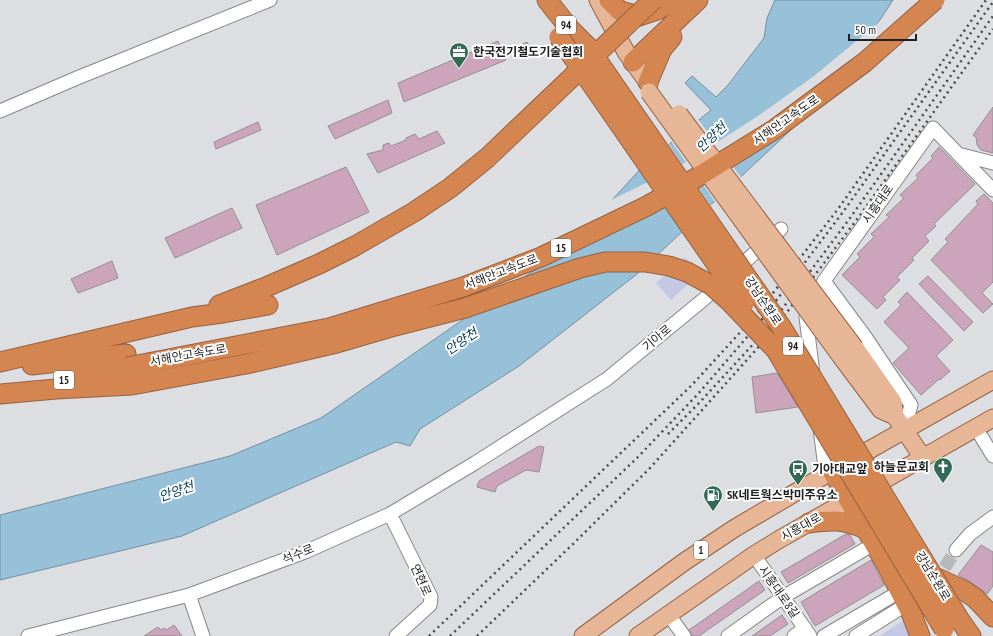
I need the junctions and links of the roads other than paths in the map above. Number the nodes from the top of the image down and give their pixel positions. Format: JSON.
{"nodes":[{"id":1,"x":270,"y":0,"type":"edge"},
{"id":2,"x":532,"y":0,"type":"edge"},
{"id":3,"x":547,"y":0,"type":"edge"},
{"id":4,"x":563,"y":0,"type":"edge"},
{"id":5,"x":598,"y":0,"type":"edge"},
{"id":6,"x":609,"y":0,"type":"edge"},
{"id":7,"x":653,"y":0,"type":"edge"},
{"id":8,"x":917,"y":0,"type":"edge"},
{"id":9,"x":935,"y":0,"type":"edge"},
{"id":10,"x":686,"y":2,"type":"edge"},
{"id":11,"x":588,"y":47,"type":"junction"},
{"id":12,"x":630,"y":57,"type":"junction"},
{"id":13,"x":651,"y":86,"type":"junction"},
{"id":14,"x":0,"y":111,"type":"edge"},
{"id":15,"x":958,"y":154,"type":"junction"},
{"id":16,"x":993,"y":162,"type":"edge"},
{"id":17,"x":993,"y":190,"type":"edge"},
{"id":18,"x":781,"y":229,"type":"dead end"},
{"id":19,"x":824,"y":281,"type":"junction"},
{"id":20,"x":854,"y":347,"type":"junction"},
{"id":21,"x":776,"y":350,"type":"junction"},
{"id":22,"x":126,"y":360,"type":"junction"},
{"id":23,"x":0,"y":362,"type":"edge"},
{"id":24,"x":0,"y":369,"type":"edge"},
{"id":25,"x":993,"y":380,"type":"edge"},
{"id":26,"x":0,"y":394,"type":"edge"},
{"id":27,"x":545,"y":418,"type":"joint"},
{"id":28,"x":993,"y":418,"type":"edge"},
{"id":29,"x":900,"y":423,"type":"junction"},
{"id":30,"x":976,"y":428,"type":"junction"},
{"id":31,"x":993,"y":456,"type":"edge"},
{"id":32,"x":923,"y":458,"type":"junction"},
{"id":33,"x":850,"y":461,"type":"junction"},
{"id":34,"x":829,"y":473,"type":"junction"},
{"id":35,"x":866,"y":490,"type":"junction"},
{"id":36,"x":849,"y":500,"type":"junction"},
{"id":37,"x":390,"y":514,"type":"junction"},
{"id":38,"x":993,"y":517,"type":"edge"},
{"id":39,"x":809,"y":523,"type":"junction"},
{"id":40,"x":865,"y":529,"type":"junction"},
{"id":41,"x":867,"y":548,"type":"dead end"},
{"id":42,"x":956,"y":550,"type":"tunnel mouth"},
{"id":43,"x":754,"y":555,"type":"junction"},
{"id":44,"x":189,"y":595,"type":"junction"},
{"id":45,"x":894,"y":595,"type":"dead end"},
{"id":46,"x":783,"y":597,"type":"junction"},
{"id":47,"x":899,"y":609,"type":"dead end"},
{"id":48,"x":668,"y":614,"type":"junction"},
{"id":49,"x":993,"y":616,"type":"edge"},
{"id":50,"x":950,"y":628,"type":"edge"},
{"id":51,"x":805,"y":633,"type":"edge"},
{"id":52,"x":28,"y":636,"type":"edge"},
{"id":53,"x":203,"y":636,"type":"edge"},
{"id":54,"x":396,"y":636,"type":"edge"},
{"id":55,"x":583,"y":636,"type":"edge"},
{"id":56,"x":638,"y":636,"type":"edge"},
{"id":57,"x":684,"y":636,"type":"edge"},
{"id":58,"x":728,"y":636,"type":"edge"},
{"id":59,"x":794,"y":636,"type":"edge"},
{"id":60,"x":824,"y":636,"type":"edge"},
{"id":61,"x":856,"y":636,"type":"edge"},
{"id":62,"x":920,"y":636,"type":"edge"},
{"id":63,"x":971,"y":636,"type":"edge"}],
"edges":[{"from":1,"to":14,"type":"street"},
{"from":2,"to":21,"type":"highway","name":"강남순환로","number":"94","bridge":true},
{"from":3,"to":11,"type":"highway","name":"강남순환로","number":"94"},
{"from":4,"to":11,"type":"highway"},
{"from":5,"to":12,"type":"main road"},
{"from":6,"to":10,"type":"highway"},
{"from":7,"to":23,"type":"highway","bridge":true},
{"from":8,"to":22,"type":"highway","name":"서해안고속도로","number":"15","bridge":true},
{"from":9,"to":22,"type":"highway","name":"서해안고속도로","number":"15","bridge":true},
{"from":10,"to":12,"type":"highway"},
{"from":10,"to":13,"type":"highway"},
{"from":11,"to":50,"type":"highway","name":"강남순환로","number":"94","bridge":true},
{"from":12,"to":13,"type":"main road"},
{"from":13,"to":20,"type":"main road","bridge":true},
{"from":15,"to":16,"type":"street"},
{"from":15,"to":17,"type":"street"},
{"from":15,"to":19,"type":"street","name":"시흥대로"},
{"from":18,"to":27,"type":"street","name":"기아로"},
{"from":19,"to":20,"type":"street"},
{"from":19,"to":34,"type":"street","name":"시흥대로"},
{"from":20,"to":29,"type":"main road"},
{"from":20,"to":29,"type":"street"},
{"from":21,"to":26,"type":"highway","bridge":true},
{"from":21,"to":50,"type":"highway","bridge":true},
{"from":22,"to":24,"type":"highway","name":"서해안고속도로","number":"15"},
{"from":22,"to":26,"type":"highway","name":"서해안고속도로","number":"15"},
{"from":25,"to":29,"type":"main road","number":"1"},
{"from":27,"to":37,"type":"street","name":"석수로"},
{"from":28,"to":30,"type":"main road","name":"시흥대로"},
{"from":29,"to":32,"type":"main road"},
{"from":29,"to":33,"type":"main road","number":"1"},
{"from":30,"to":31,"type":"street"},
{"from":30,"to":32,"type":"main road","name":"시흥대로"},
{"from":32,"to":35,"type":"main road","name":"시흥대로"},
{"from":33,"to":34,"type":"main road","number":"1"},
{"from":33,"to":35,"type":"highway"},
{"from":34,"to":36,"type":"highway"},
{"from":34,"to":55,"type":"main road","number":"1"},
{"from":35,"to":36,"type":"main road","name":"시흥대로"},
{"from":35,"to":49,"type":"highway"},
{"from":36,"to":39,"type":"main road","name":"시흥대로"},
{"from":36,"to":40,"type":"highway"},
{"from":37,"to":44,"type":"street","name":"석수로"},
{"from":37,"to":54,"type":"street","name":"연현로"},
{"from":38,"to":42,"type":"street"},
{"from":39,"to":40,"type":"highway"},
{"from":39,"to":43,"type":"main road","name":"시흥대로"},
{"from":40,"to":62,"type":"highway"},
{"from":41,"to":46,"type":"street"},
{"from":43,"to":46,"type":"street","name":"시흥대로8길"},
{"from":43,"to":48,"type":"main road","name":"시흥대로"},
{"from":44,"to":52,"type":"street","name":"석수로"},
{"from":44,"to":53,"type":"street"},
{"from":45,"to":60,"type":"street"},
{"from":46,"to":51,"type":"street","name":"시흥대로8길"},
{"from":46,"to":58,"type":"street"},
{"from":47,"to":61,"type":"street"},
{"from":48,"to":56,"type":"main road","name":"시흥대로"},
{"from":48,"to":57,"type":"street"},
{"from":50,"to":63,"type":"highway","name":"강남순환로","number":"94"},
{"from":51,"to":59,"type":"street","name":"시흥대로8길"}]}
